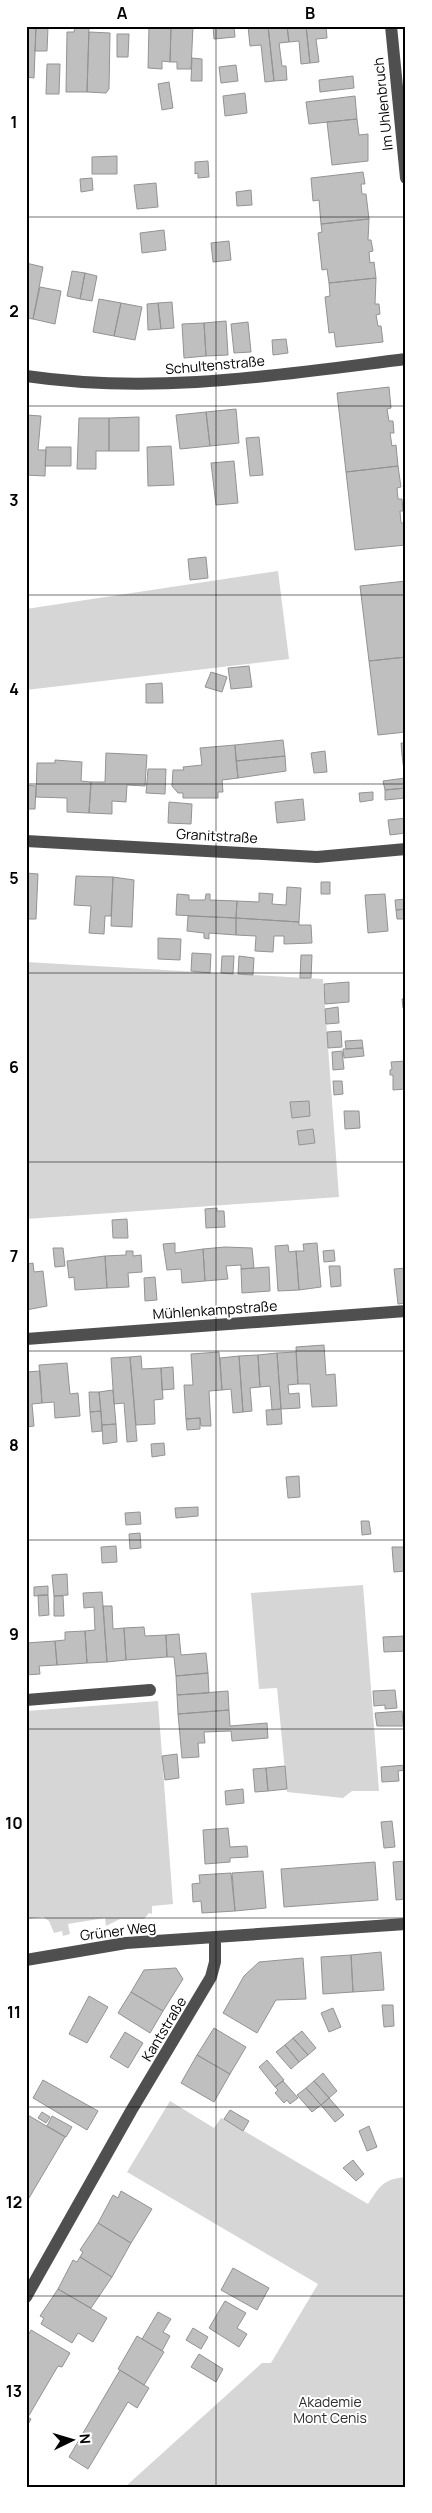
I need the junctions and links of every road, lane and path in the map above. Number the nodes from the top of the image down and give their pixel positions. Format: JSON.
{"nodes":[{"id":1,"x":391,"y":26,"type":"edge"},
{"id":2,"x":406,"y":178,"type":"edge"},
{"id":3,"x":406,"y":359,"type":"edge"},
{"id":4,"x":26,"y":376,"type":"edge"},
{"id":5,"x":26,"y":841,"type":"edge"},
{"id":6,"x":406,"y":849,"type":"edge"},
{"id":7,"x":406,"y":1311,"type":"edge"},
{"id":8,"x":26,"y":1339,"type":"edge"},
{"id":9,"x":150,"y":1690,"type":"dead end"},
{"id":10,"x":26,"y":1700,"type":"edge"},
{"id":11,"x":406,"y":1924,"type":"edge"},
{"id":12,"x":215,"y":1938,"type":"junction"},
{"id":13,"x":26,"y":1960,"type":"edge"},
{"id":14,"x":26,"y":2297,"type":"edge"}],
"edges":[{"from":1,"to":2,"type":"street","name":"Im Uhlenbruch"},
{"from":3,"to":4,"type":"street","name":"Schultenstraße"},
{"from":5,"to":6,"type":"street","name":"Granitstraße"},
{"from":7,"to":8,"type":"street","name":"Mühlenkampstraße"},
{"from":9,"to":10,"type":"street"},
{"from":11,"to":12,"type":"street"},
{"from":12,"to":13,"type":"street","name":"Grüner Weg"},
{"from":12,"to":14,"type":"street","name":"Kantstraße"}]}
